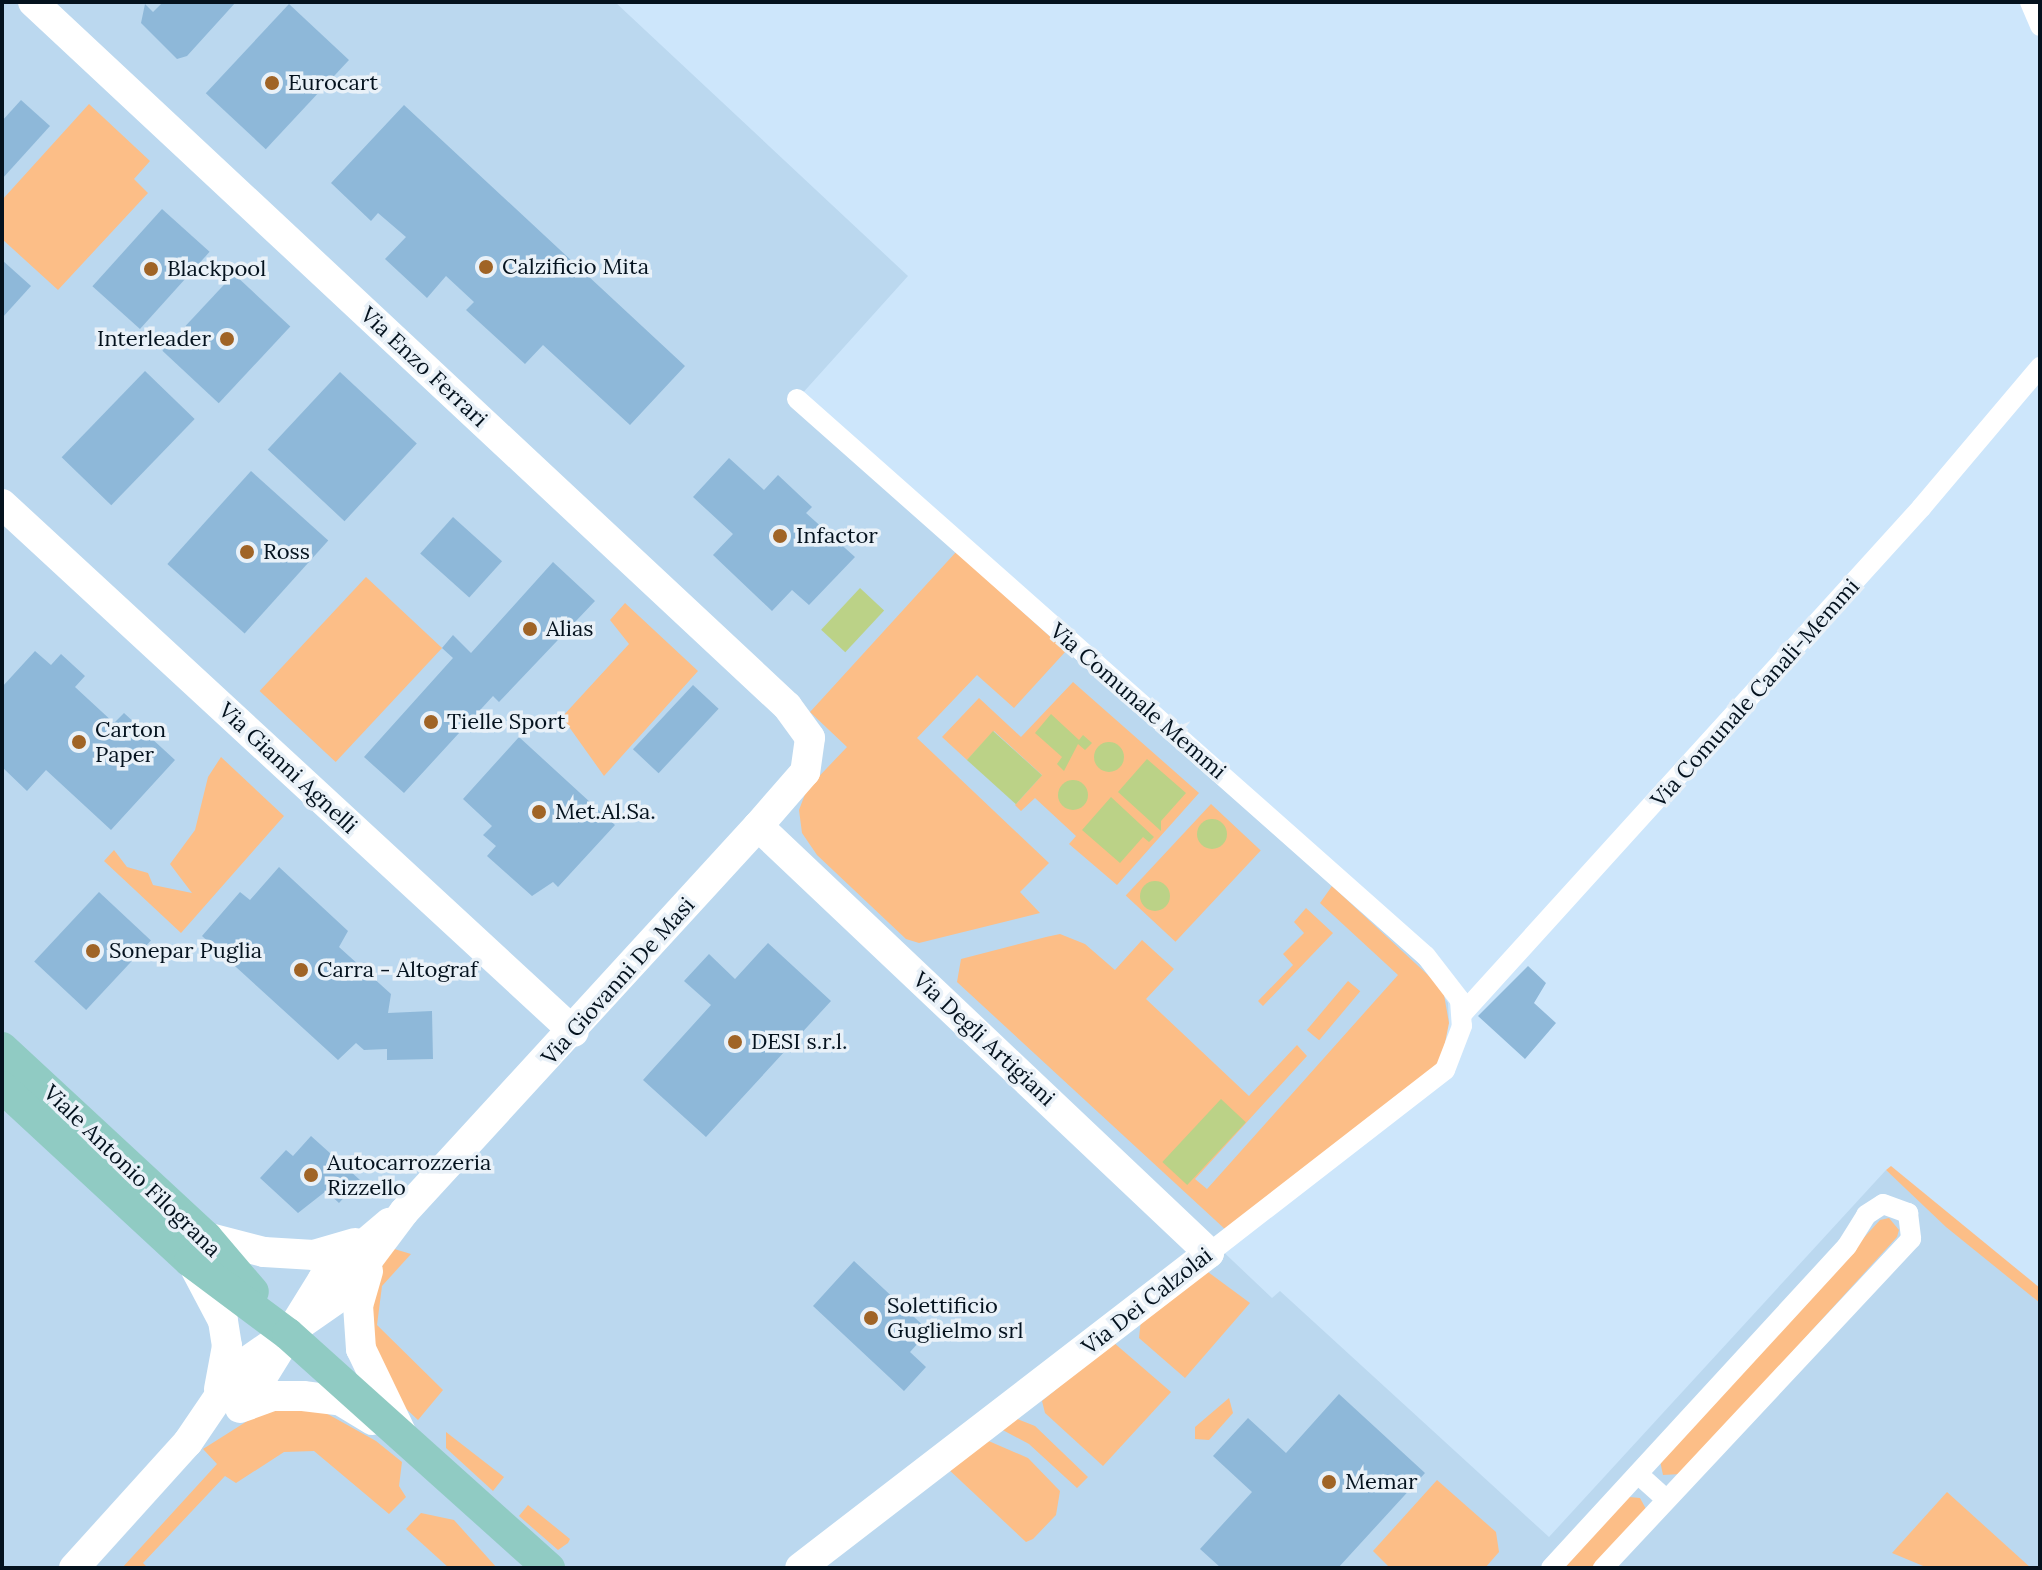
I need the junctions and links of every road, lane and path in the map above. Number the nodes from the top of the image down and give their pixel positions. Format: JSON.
{"nodes":[{"id":1,"x":33,"y":2,"type":"edge"},
{"id":2,"x":2030,"y":2,"type":"edge"},
{"id":3,"x":2040,"y":26,"type":"edge"},
{"id":4,"x":2040,"y":367,"type":"edge"},
{"id":5,"x":797,"y":399,"type":"dead end"},
{"id":6,"x":2,"y":504,"type":"edge"},
{"id":7,"x":810,"y":738,"type":"joint"},
{"id":8,"x":758,"y":826,"type":"junction"},
{"id":9,"x":1463,"y":1013,"type":"junction"},
{"id":10,"x":574,"y":1032,"type":"junction"},
{"id":11,"x":2,"y":1048,"type":"edge"},
{"id":12,"x":2,"y":1087,"type":"edge"},
{"id":13,"x":369,"y":1248,"type":"junction"},
{"id":14,"x":198,"y":1249,"type":"junction"},
{"id":15,"x":1209,"y":1253,"type":"junction"},
{"id":16,"x":288,"y":1334,"type":"junction"},
{"id":17,"x":218,"y":1390,"type":"junction"},
{"id":18,"x":245,"y":1405,"type":"junction"},
{"id":19,"x":404,"y":1438,"type":"junction"},
{"id":20,"x":188,"y":1442,"type":"junction"},
{"id":21,"x":1638,"y":1474,"type":"junction"},
{"id":22,"x":1666,"y":1499,"type":"junction"},
{"id":23,"x":496,"y":1523,"type":"junction"},
{"id":24,"x":74,"y":1568,"type":"edge"},
{"id":25,"x":519,"y":1568,"type":"edge"},
{"id":26,"x":549,"y":1568,"type":"edge"},
{"id":27,"x":800,"y":1568,"type":"edge"},
{"id":28,"x":1551,"y":1568,"type":"edge"},
{"id":29,"x":1603,"y":1568,"type":"edge"}],
"edges":[{"from":1,"to":7,"type":"street","name":"Via Enzo Ferrari"},
{"from":2,"to":3,"type":"street"},
{"from":4,"to":9,"type":"street","name":"Via Comunale Canali-Memmi"},
{"from":5,"to":9,"type":"street","name":"Via Comunale Memmi"},
{"from":6,"to":10,"type":"street","name":"Via Gianni Agnelli"},
{"from":7,"to":8,"type":"street","name":"Via Giovanni De Masi"},
{"from":8,"to":10,"type":"street","name":"Via Giovanni De Masi"},
{"from":8,"to":15,"type":"street","name":"Via Degli Artigiani"},
{"from":9,"to":15,"type":"street","name":"Via Dei Calzolai"},
{"from":10,"to":13,"type":"street","name":"Via Giovanni De Masi"},
{"from":11,"to":14,"type":"main road","name":"Viale Antonio Filograna"},
{"from":12,"to":14,"type":"main road","name":"Viale Antonio Filograna"},
{"from":13,"to":14,"type":"street"},
{"from":13,"to":16,"type":"street"},
{"from":13,"to":19,"type":"street"},
{"from":14,"to":16,"type":"main road","name":"Viale Antonio Filograna"},
{"from":14,"to":17,"type":"street"},
{"from":15,"to":27,"type":"street","name":"Via Dei Calzolai"},
{"from":16,"to":17,"type":"street"},
{"from":16,"to":18,"type":"street"},
{"from":16,"to":19,"type":"main road","name":"Viale Antonio Filograna"},
{"from":17,"to":20,"type":"street"},
{"from":18,"to":19,"type":"street"},
{"from":18,"to":20,"type":"street"},
{"from":19,"to":23,"type":"main road","name":"Viale Antonio Filograna"},
{"from":20,"to":24,"type":"street"},
{"from":21,"to":22,"type":"street"},
{"from":21,"to":22,"type":"street"},
{"from":21,"to":28,"type":"street"},
{"from":22,"to":29,"type":"street"},
{"from":23,"to":25,"type":"main road"},
{"from":23,"to":26,"type":"main road","name":"Viale Antonio Filograna"}]}
